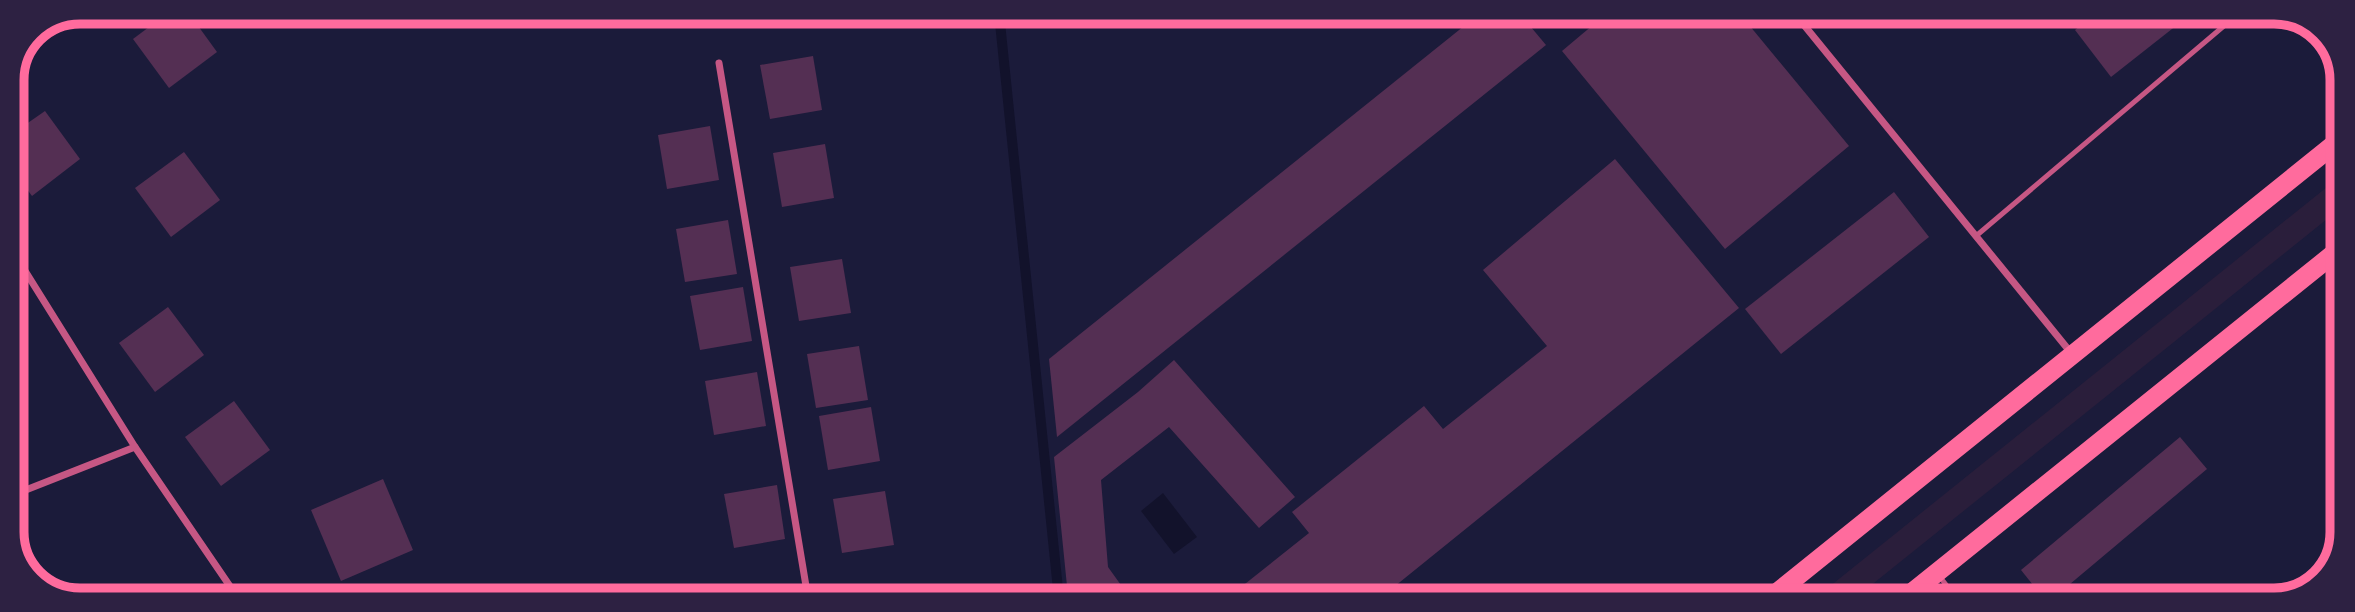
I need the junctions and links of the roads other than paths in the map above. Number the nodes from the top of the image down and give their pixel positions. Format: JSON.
{"nodes":[{"id":1,"x":1803,"y":24,"type":"edge"},
{"id":2,"x":2226,"y":24,"type":"edge"},
{"id":3,"x":719,"y":62,"type":"dead end"},
{"id":4,"x":2330,"y":148,"type":"edge"},
{"id":5,"x":1976,"y":236,"type":"junction"},
{"id":6,"x":2330,"y":257,"type":"edge"},
{"id":7,"x":24,"y":270,"type":"edge"},
{"id":8,"x":2073,"y":355,"type":"junction"},
{"id":9,"x":135,"y":447,"type":"junction"},
{"id":10,"x":25,"y":490,"type":"edge"},
{"id":11,"x":1937,"y":573,"type":"junction"},
{"id":12,"x":231,"y":588,"type":"edge"},
{"id":13,"x":806,"y":588,"type":"edge"},
{"id":14,"x":1783,"y":588,"type":"edge"},
{"id":15,"x":1918,"y":588,"type":"edge"},
{"id":16,"x":1949,"y":588,"type":"edge"}],
"edges":[{"from":1,"to":5,"type":"street"},
{"from":2,"to":5,"type":"lane"},
{"from":3,"to":13,"type":"street"},
{"from":4,"to":8,"type":"highway"},
{"from":5,"to":8,"type":"street"},
{"from":6,"to":11,"type":"highway"},
{"from":7,"to":9,"type":"street"},
{"from":8,"to":14,"type":"highway"},
{"from":9,"to":10,"type":"street"},
{"from":9,"to":12,"type":"street"},
{"from":11,"to":15,"type":"highway"},
{"from":11,"to":16,"type":"lane"}]}
